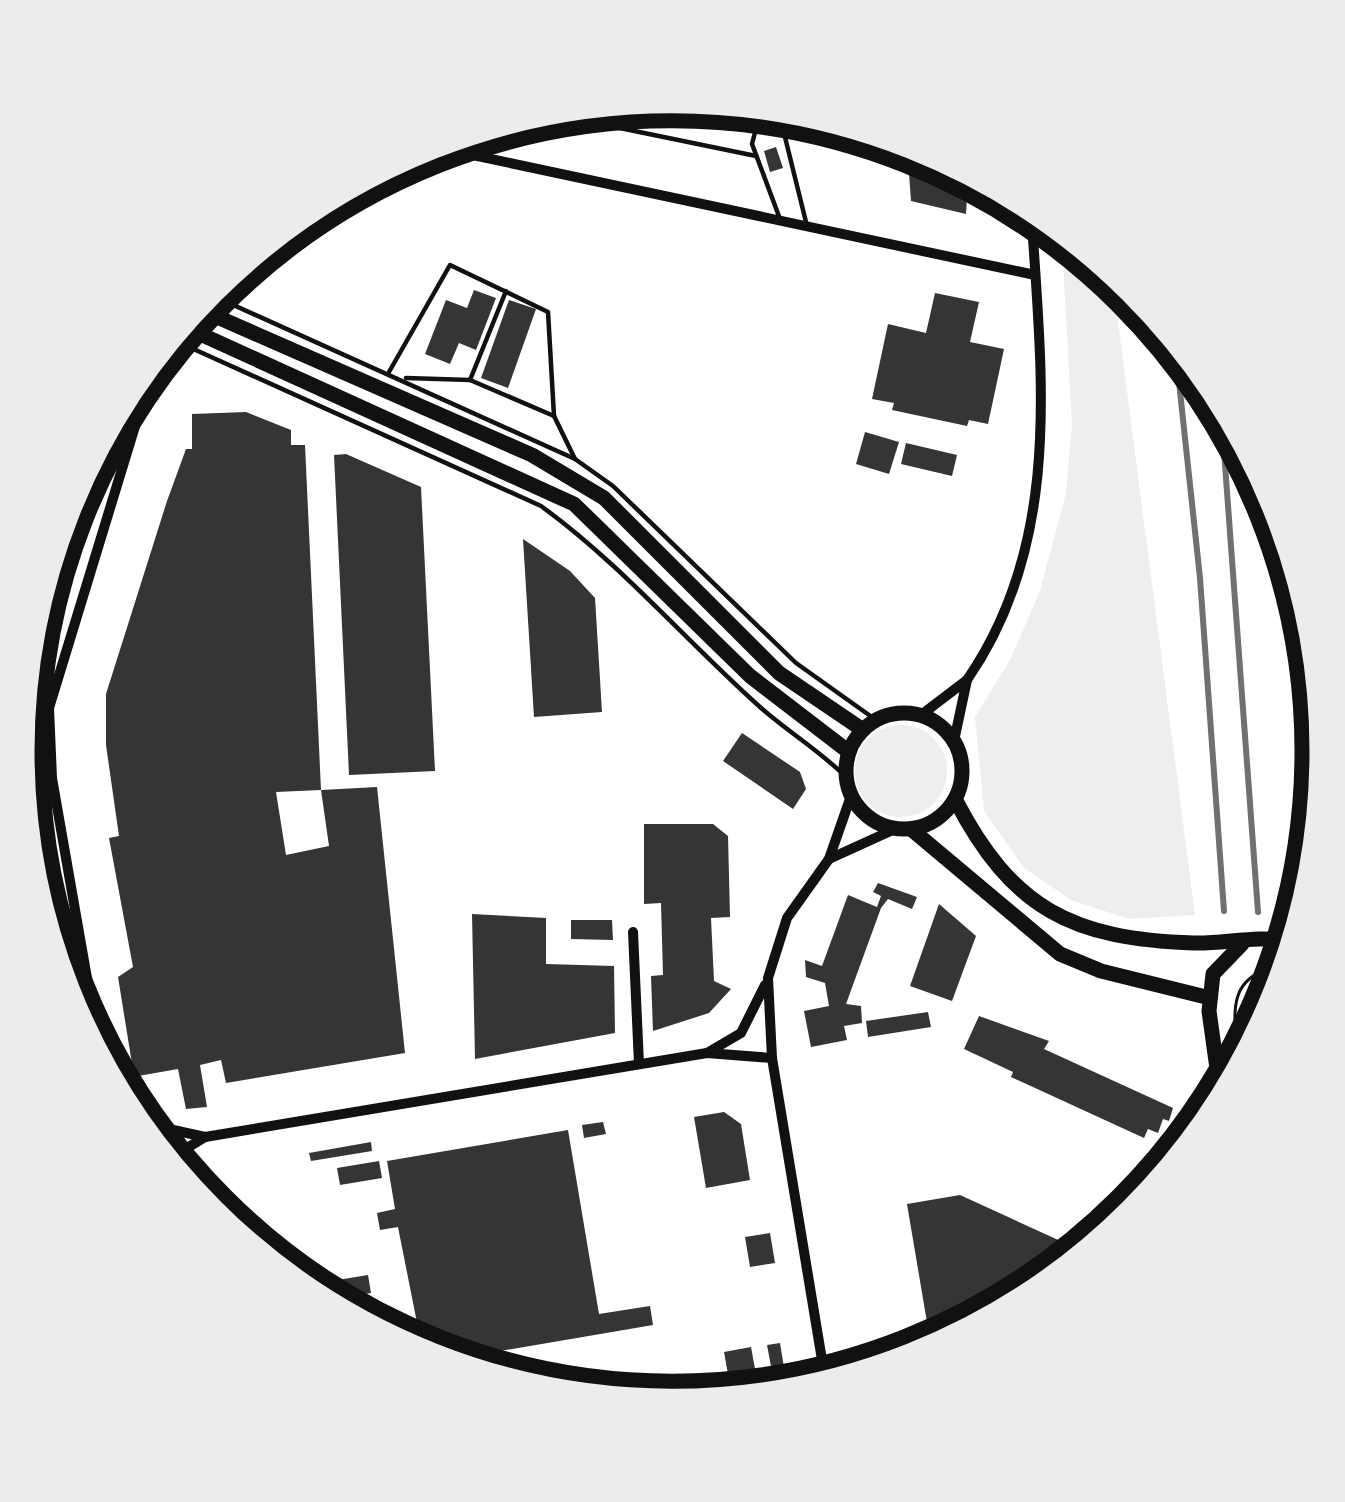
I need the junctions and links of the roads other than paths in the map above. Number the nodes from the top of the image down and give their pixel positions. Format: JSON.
{"nodes":[{"id":1,"x":604,"y":125,"type":"edge"},
{"id":2,"x":757,"y":126,"type":"edge"},
{"id":3,"x":783,"y":131,"type":"edge"},
{"id":4,"x":469,"y":154,"type":"edge"},
{"id":5,"x":756,"y":156,"type":"junction"},
{"id":6,"x":782,"y":222,"type":"junction"},
{"id":7,"x":807,"y":227,"type":"junction"},
{"id":8,"x":1033,"y":234,"type":"edge"},
{"id":9,"x":1035,"y":274,"type":"junction"},
{"id":10,"x":506,"y":291,"type":"junction"},
{"id":11,"x":229,"y":303,"type":"edge"},
{"id":12,"x":216,"y":316,"type":"edge"},
{"id":13,"x":199,"y":334,"type":"edge"},
{"id":14,"x":189,"y":346,"type":"edge"},
{"id":15,"x":388,"y":373,"type":"junction"},
{"id":16,"x":402,"y":378,"type":"junction"},
{"id":17,"x":470,"y":380,"type":"junction"},
{"id":18,"x":554,"y":416,"type":"junction"},
{"id":19,"x":137,"y":418,"type":"edge"},
{"id":20,"x":574,"y":459,"type":"junction"},
{"id":21,"x":968,"y":680,"type":"junction"},
{"id":22,"x":921,"y":715,"type":"junction"},
{"id":23,"x":869,"y":725,"type":"junction"},
{"id":24,"x":954,"y":741,"type":"junction"},
{"id":25,"x":849,"y":752,"type":"junction"},
{"id":26,"x":846,"y":777,"type":"junction"},
{"id":27,"x":52,"y":778,"type":"junction"},
{"id":28,"x":43,"y":779,"type":"edge"},
{"id":29,"x":851,"y":796,"type":"junction"},
{"id":30,"x":955,"y":799,"type":"junction"},
{"id":31,"x":903,"y":829,"type":"junction"},
{"id":32,"x":829,"y":859,"type":"junction"},
{"id":33,"x":633,"y":932,"type":"dead end"},
{"id":34,"x":1274,"y":942,"type":"edge"},
{"id":35,"x":1242,"y":944,"type":"junction"},
{"id":36,"x":768,"y":978,"type":"junction"},
{"id":37,"x":89,"y":989,"type":"edge"},
{"id":38,"x":1210,"y":998,"type":"junction"},
{"id":39,"x":707,"y":1053,"type":"junction"},
{"id":40,"x":772,"y":1058,"type":"junction"},
{"id":41,"x":639,"y":1064,"type":"junction"},
{"id":42,"x":1217,"y":1068,"type":"edge"},
{"id":43,"x":168,"y":1129,"type":"edge"},
{"id":44,"x":205,"y":1137,"type":"junction"},
{"id":45,"x":184,"y":1150,"type":"edge"},
{"id":46,"x":823,"y":1363,"type":"edge"}],
"edges":[{"from":1,"to":5,"type":"lane"},
{"from":2,"to":5,"type":"lane"},
{"from":3,"to":7,"type":"lane"},
{"from":4,"to":6,"type":"street"},
{"from":5,"to":6,"type":"lane"},
{"from":6,"to":7,"type":"street"},
{"from":7,"to":9,"type":"street"},
{"from":8,"to":9,"type":"street"},
{"from":9,"to":21,"type":"street"},
{"from":10,"to":15,"type":"lane"},
{"from":10,"to":17,"type":"lane"},
{"from":10,"to":18,"type":"lane"},
{"from":11,"to":15,"type":"lane"},
{"from":12,"to":23,"type":"main road"},
{"from":13,"to":25,"type":"main road"},
{"from":14,"to":26,"type":"lane"},
{"from":15,"to":16,"type":"lane"},
{"from":16,"to":17,"type":"lane"},
{"from":16,"to":20,"type":"lane"},
{"from":17,"to":18,"type":"lane"},
{"from":18,"to":20,"type":"lane"},
{"from":19,"to":27,"type":"street"},
{"from":20,"to":23,"type":"lane"},
{"from":21,"to":22,"type":"street"},
{"from":21,"to":24,"type":"street"},
{"from":22,"to":23,"type":"main road"},
{"from":22,"to":24,"type":"main road"},
{"from":23,"to":25,"type":"main road"},
{"from":24,"to":30,"type":"main road"},
{"from":25,"to":26,"type":"main road"},
{"from":26,"to":29,"type":"main road"},
{"from":27,"to":28,"type":"lane"},
{"from":27,"to":37,"type":"street"},
{"from":29,"to":31,"type":"main road"},
{"from":29,"to":32,"type":"street"},
{"from":30,"to":31,"type":"main road"},
{"from":30,"to":35,"type":"main road"},
{"from":31,"to":32,"type":"street"},
{"from":31,"to":38,"type":"main road"},
{"from":32,"to":36,"type":"street"},
{"from":33,"to":41,"type":"street"},
{"from":34,"to":35,"type":"main road"},
{"from":35,"to":38,"type":"main road"},
{"from":36,"to":39,"type":"street"},
{"from":36,"to":40,"type":"street"},
{"from":38,"to":42,"type":"main road"},
{"from":39,"to":40,"type":"street"},
{"from":39,"to":41,"type":"street"},
{"from":40,"to":46,"type":"street"},
{"from":41,"to":44,"type":"street"},
{"from":43,"to":44,"type":"street"},
{"from":44,"to":45,"type":"street"}]}
